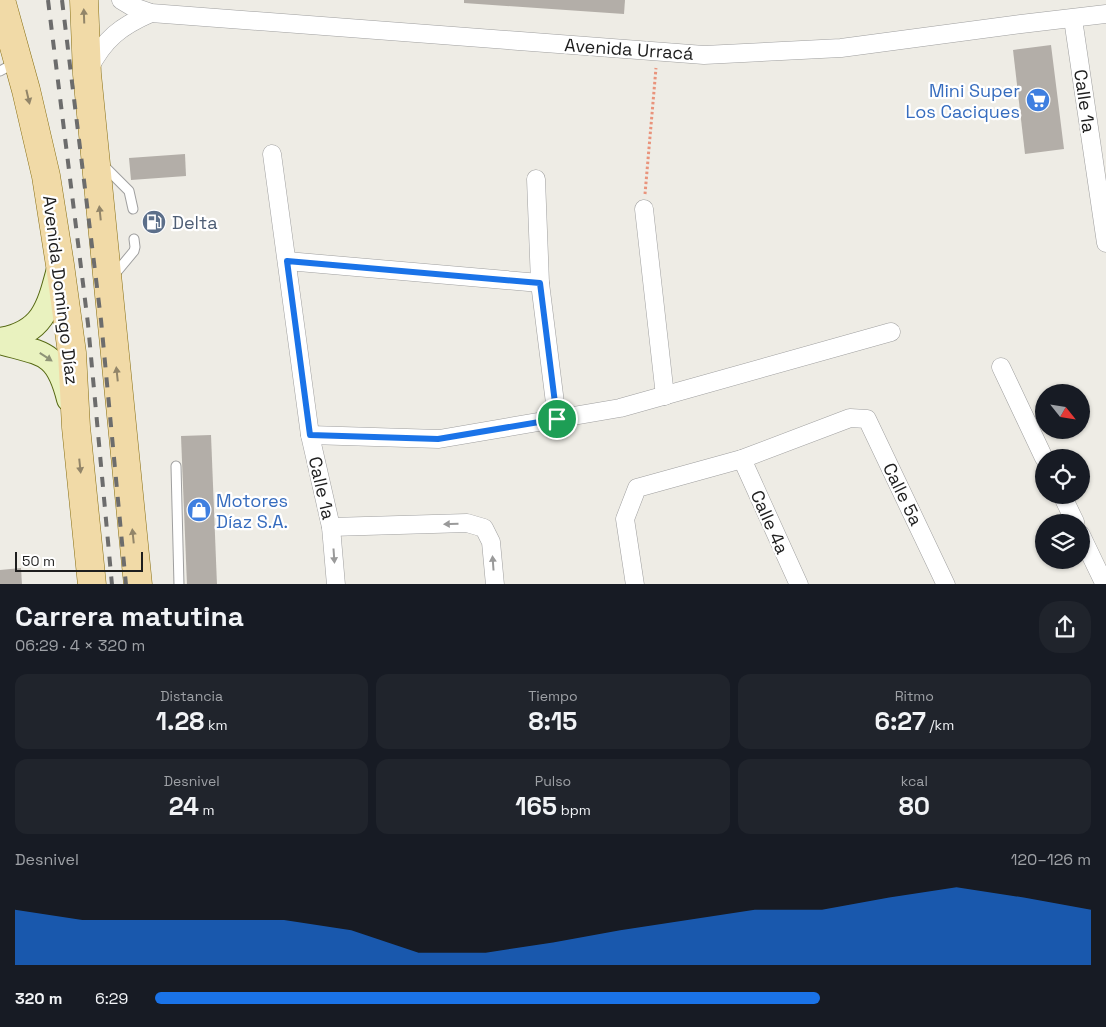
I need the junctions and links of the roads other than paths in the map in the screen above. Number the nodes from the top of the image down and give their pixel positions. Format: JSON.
{"nodes":[{"id":1,"x":84,"y":0,"type":"edge"},
{"id":2,"x":121,"y":0,"type":"edge"},
{"id":3,"x":3,"y":4,"type":"edge"},
{"id":4,"x":151,"y":13,"type":"junction"},
{"id":5,"x":1106,"y":14,"type":"edge"},
{"id":6,"x":1073,"y":19,"type":"junction"},
{"id":7,"x":9,"y":66,"type":"edge"},
{"id":8,"x":87,"y":74,"type":"junction"},
{"id":9,"x":272,"y":154,"type":"dead end"},
{"id":10,"x":94,"y":158,"type":"junction"},
{"id":11,"x":536,"y":179,"type":"dead end"},
{"id":12,"x":133,"y":208,"type":"dead end"},
{"id":13,"x":644,"y":209,"type":"road end"},
{"id":14,"x":134,"y":240,"type":"dead end"},
{"id":15,"x":1106,"y":243,"type":"edge"},
{"id":16,"x":287,"y":261,"type":"junction"},
{"id":17,"x":60,"y":265,"type":"junction"},
{"id":18,"x":107,"y":283,"type":"junction"},
{"id":19,"x":540,"y":283,"type":"junction"},
{"id":20,"x":891,"y":332,"type":"dead end"},
{"id":21,"x":0,"y":341,"type":"edge"},
{"id":22,"x":1001,"y":367,"type":"dead end"},
{"id":23,"x":665,"y":396,"type":"junction"},
{"id":24,"x":557,"y":419,"type":"junction"},
{"id":25,"x":76,"y":427,"type":"junction"},
{"id":26,"x":310,"y":435,"type":"junction"},
{"id":27,"x":1040,"y":449,"type":"edge"},
{"id":28,"x":742,"y":458,"type":"junction"},
{"id":29,"x":176,"y":466,"type":"dead end"},
{"id":30,"x":331,"y":527,"type":"junction"},
{"id":31,"x":1090,"y":553,"type":"edge"},
{"id":32,"x":92,"y":584,"type":"edge"},
{"id":33,"x":138,"y":584,"type":"edge"},
{"id":34,"x":179,"y":584,"type":"edge"},
{"id":35,"x":336,"y":584,"type":"edge"},
{"id":36,"x":495,"y":584,"type":"edge"},
{"id":37,"x":635,"y":584,"type":"edge"},
{"id":38,"x":799,"y":584,"type":"edge"},
{"id":39,"x":946,"y":584,"type":"edge"},
{"id":40,"x":1105,"y":584,"type":"edge"}],
"edges":[{"from":8,"to":1,"type":"main road","one_way":true},
{"from":2,"to":4,"type":"street","name":"Avenida Urracá"},
{"from":3,"to":7,"type":"main road","name":"Avenida Domingo Díaz"},
{"from":4,"to":6,"type":"street","name":"Avenida Urracá"},
{"from":4,"to":8,"type":"street","name":"Avenida Urracá"},
{"from":5,"to":6,"type":"street","name":"Avenida Urracá"},
{"from":6,"to":15,"type":"street","name":"Calle 1a"},
{"from":7,"to":17,"type":"main road","name":"Avenida Domingo Díaz","one_way":true},
{"from":8,"to":10,"type":"main road"},
{"from":9,"to":16,"type":"street","name":"Calle 1a"},
{"from":10,"to":12,"type":"lane"},
{"from":18,"to":10,"type":"main road","one_way":true},
{"from":11,"to":19,"type":"street"},
{"from":13,"to":23,"type":"street"},
{"from":14,"to":18,"type":"lane"},
{"from":16,"to":19,"type":"street"},
{"from":16,"to":26,"type":"street","name":"Calle 1a"},
{"from":17,"to":21,"type":"street"},
{"from":17,"to":25,"type":"main road","name":"Avenida Domingo Díaz"},
{"from":33,"to":18,"type":"main road","one_way":true},
{"from":19,"to":24,"type":"street"},
{"from":20,"to":23,"type":"street"},
{"from":21,"to":25,"type":"street","one_way":true},
{"from":22,"to":27,"type":"street"},
{"from":23,"to":24,"type":"street"},
{"from":24,"to":26,"type":"street"},
{"from":25,"to":32,"type":"main road","name":"Avenida Domingo Díaz","one_way":true},
{"from":26,"to":30,"type":"street","name":"Calle 1a"},
{"from":28,"to":37,"type":"street"},
{"from":28,"to":38,"type":"street","name":"Calle 4a"},
{"from":28,"to":39,"type":"street","name":"Calle 5a"},
{"from":29,"to":34,"type":"lane"},
{"from":30,"to":35,"type":"street","name":"Calle 1a","one_way":true},
{"from":36,"to":30,"type":"street","one_way":true},
{"from":31,"to":40,"type":"street"}]}
